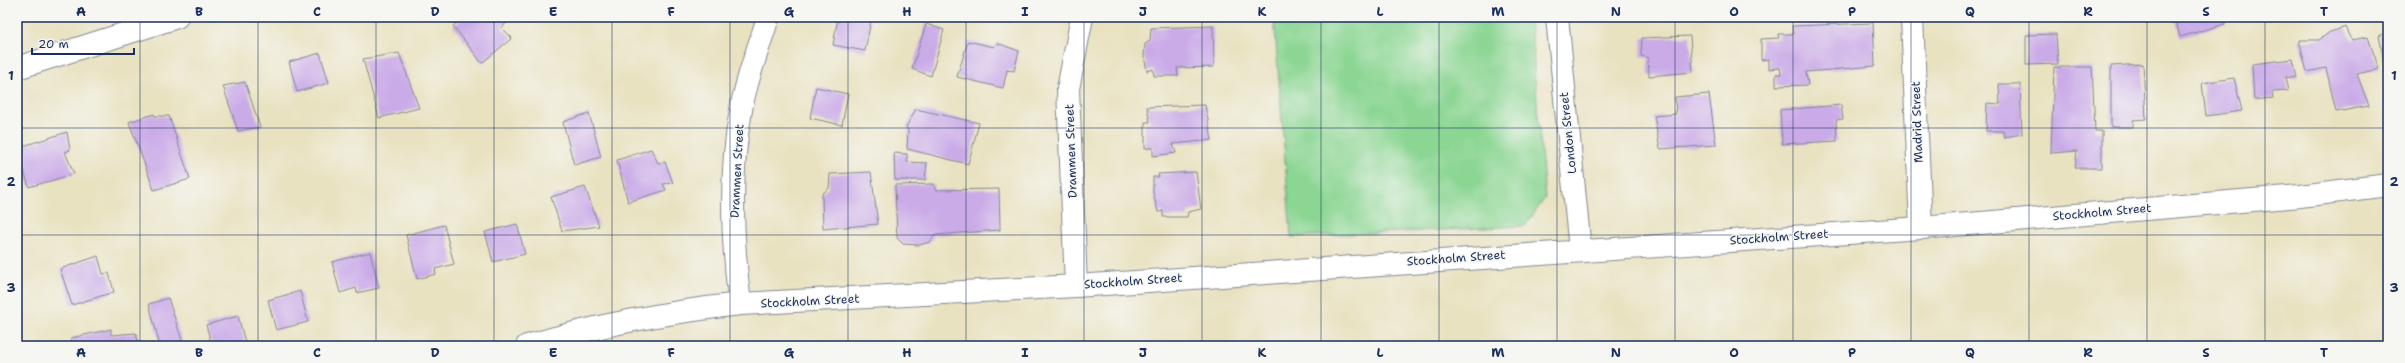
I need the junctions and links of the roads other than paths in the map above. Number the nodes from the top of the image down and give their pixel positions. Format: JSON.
{"nodes":[{"id":1,"x":177,"y":17,"type":"edge"},
{"id":2,"x":768,"y":17,"type":"edge"},
{"id":3,"x":1082,"y":17,"type":"edge"},
{"id":4,"x":1557,"y":17,"type":"edge"},
{"id":5,"x":1912,"y":17,"type":"edge"},
{"id":6,"x":17,"y":68,"type":"edge"},
{"id":7,"x":2388,"y":185,"type":"edge"},
{"id":8,"x":1922,"y":228,"type":"junction"},
{"id":9,"x":1580,"y":250,"type":"junction"},
{"id":10,"x":1076,"y":286,"type":"junction"},
{"id":11,"x":740,"y":304,"type":"junction"},
{"id":12,"x":527,"y":346,"type":"edge"}],
"edges":[{"from":1,"to":6,"type":"street"},
{"from":2,"to":11,"type":"street","name":"Drammen Street"},
{"from":3,"to":10,"type":"street","name":"Drammen Street"},
{"from":4,"to":9,"type":"street","name":"London Street"},
{"from":5,"to":8,"type":"street","name":"Madrid Street"},
{"from":7,"to":8,"type":"street","name":"Stockholm Street"},
{"from":8,"to":9,"type":"street","name":"Stockholm Street"},
{"from":9,"to":10,"type":"street","name":"Stockholm Street"},
{"from":10,"to":11,"type":"street","name":"Stockholm Street"},
{"from":11,"to":12,"type":"street","name":"Stockholm Street"}]}
